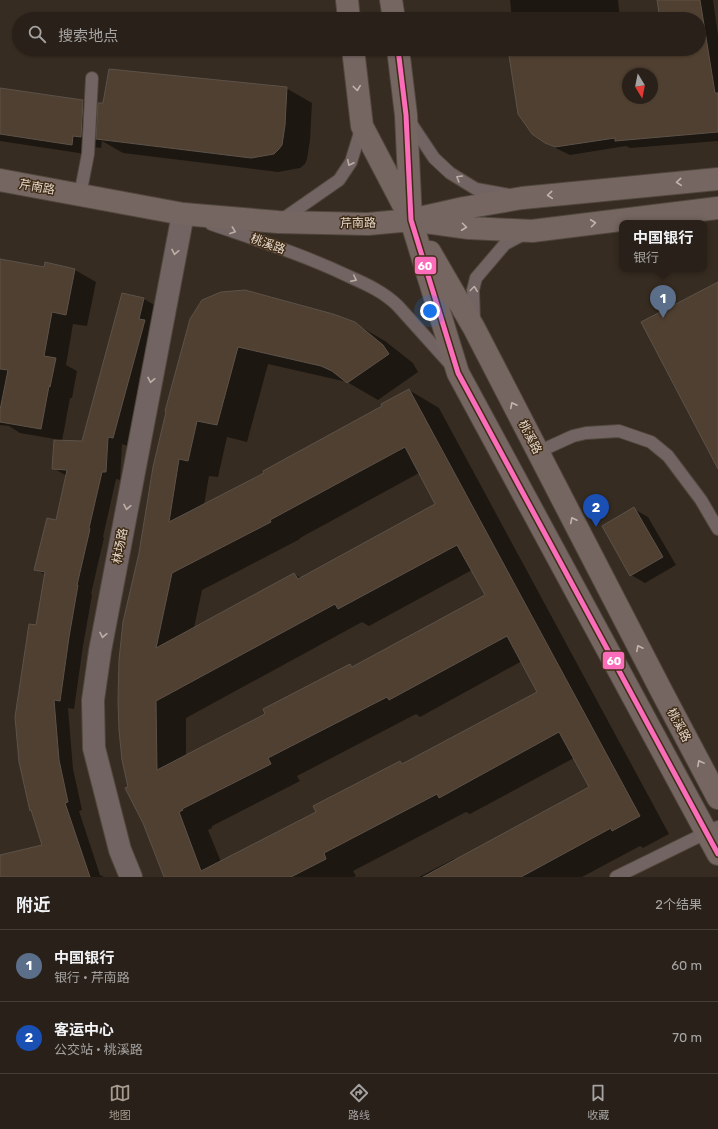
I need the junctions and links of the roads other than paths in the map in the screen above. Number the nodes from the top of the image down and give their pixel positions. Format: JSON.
{"nodes":[{"id":1,"x":346,"y":0,"type":"edge"},
{"id":2,"x":391,"y":0,"type":"edge"},
{"id":3,"x":348,"y":12,"type":"edge"},
{"id":4,"x":393,"y":12,"type":"edge"},
{"id":5,"x":354,"y":56,"type":"edge"},
{"id":6,"x":399,"y":56,"type":"edge"},
{"id":7,"x":92,"y":78,"type":"dead end"},
{"id":8,"x":406,"y":115,"type":"junction"},
{"id":9,"x":362,"y":126,"type":"junction"},
{"id":10,"x":718,"y":179,"type":"edge"},
{"id":11,"x":0,"y":180,"type":"edge"},
{"id":12,"x":80,"y":195,"type":"junction"},
{"id":13,"x":522,"y":198,"type":"junction"},
{"id":14,"x":718,"y":208,"type":"edge"},
{"id":15,"x":183,"y":214,"type":"junction"},
{"id":16,"x":411,"y":220,"type":"junction"},
{"id":17,"x":619,"y":220,"type":"edge"},
{"id":18,"x":621,"y":220,"type":"edge"},
{"id":19,"x":278,"y":222,"type":"junction"},
{"id":20,"x":532,"y":231,"type":"junction"},
{"id":21,"x":474,"y":328,"type":"junction"},
{"id":22,"x":458,"y":373,"type":"junction"},
{"id":23,"x":538,"y":452,"type":"junction"},
{"id":24,"x":718,"y":529,"type":"edge"},
{"id":25,"x":718,"y":798,"type":"edge"},
{"id":26,"x":712,"y":830,"type":"edge"},
{"id":27,"x":718,"y":854,"type":"edge"},
{"id":28,"x":131,"y":877,"type":"edge"},
{"id":29,"x":616,"y":877,"type":"edge"}],
"edges":[{"from":1,"to":3,"type":"street"},
{"from":2,"to":4,"type":"street"},
{"from":5,"to":9,"type":"street","one_way":true},
{"from":6,"to":8,"type":"street"},
{"from":7,"to":12,"type":"lane"},
{"from":13,"to":8,"type":"lane","one_way":true},
{"from":8,"to":16,"type":"street"},
{"from":9,"to":16,"type":"street"},
{"from":9,"to":19,"type":"lane","one_way":true},
{"from":10,"to":13,"type":"street","one_way":true},
{"from":11,"to":12,"type":"street","name":"芹南路"},
{"from":12,"to":15,"type":"street","name":"芹南路"},
{"from":13,"to":16,"type":"street"},
{"from":18,"to":14,"type":"street","name":"芹南路","one_way":true},
{"from":15,"to":19,"type":"street","name":"芹南路"},
{"from":15,"to":22,"type":"lane","name":"桃溪路","one_way":true},
{"from":15,"to":28,"type":"street","name":"林场路","one_way":true},
{"from":16,"to":19,"type":"street","name":"芹南路"},
{"from":16,"to":20,"type":"street","name":"芹南路","one_way":true},
{"from":16,"to":21,"type":"street","name":"桃溪路"},
{"from":16,"to":22,"type":"street","name":"桃溪路"},
{"from":20,"to":17,"type":"street","name":"芹南路","one_way":true},
{"from":21,"to":20,"type":"lane","one_way":true},
{"from":23,"to":21,"type":"street","name":"桃溪路","one_way":true},
{"from":22,"to":26,"type":"street","name":"桃溪路"},
{"from":23,"to":24,"type":"lane"},
{"from":25,"to":23,"type":"street","name":"桃溪路","one_way":true},
{"from":26,"to":27,"type":"street","name":"桃溪路"},
{"from":26,"to":29,"type":"lane"}]}
